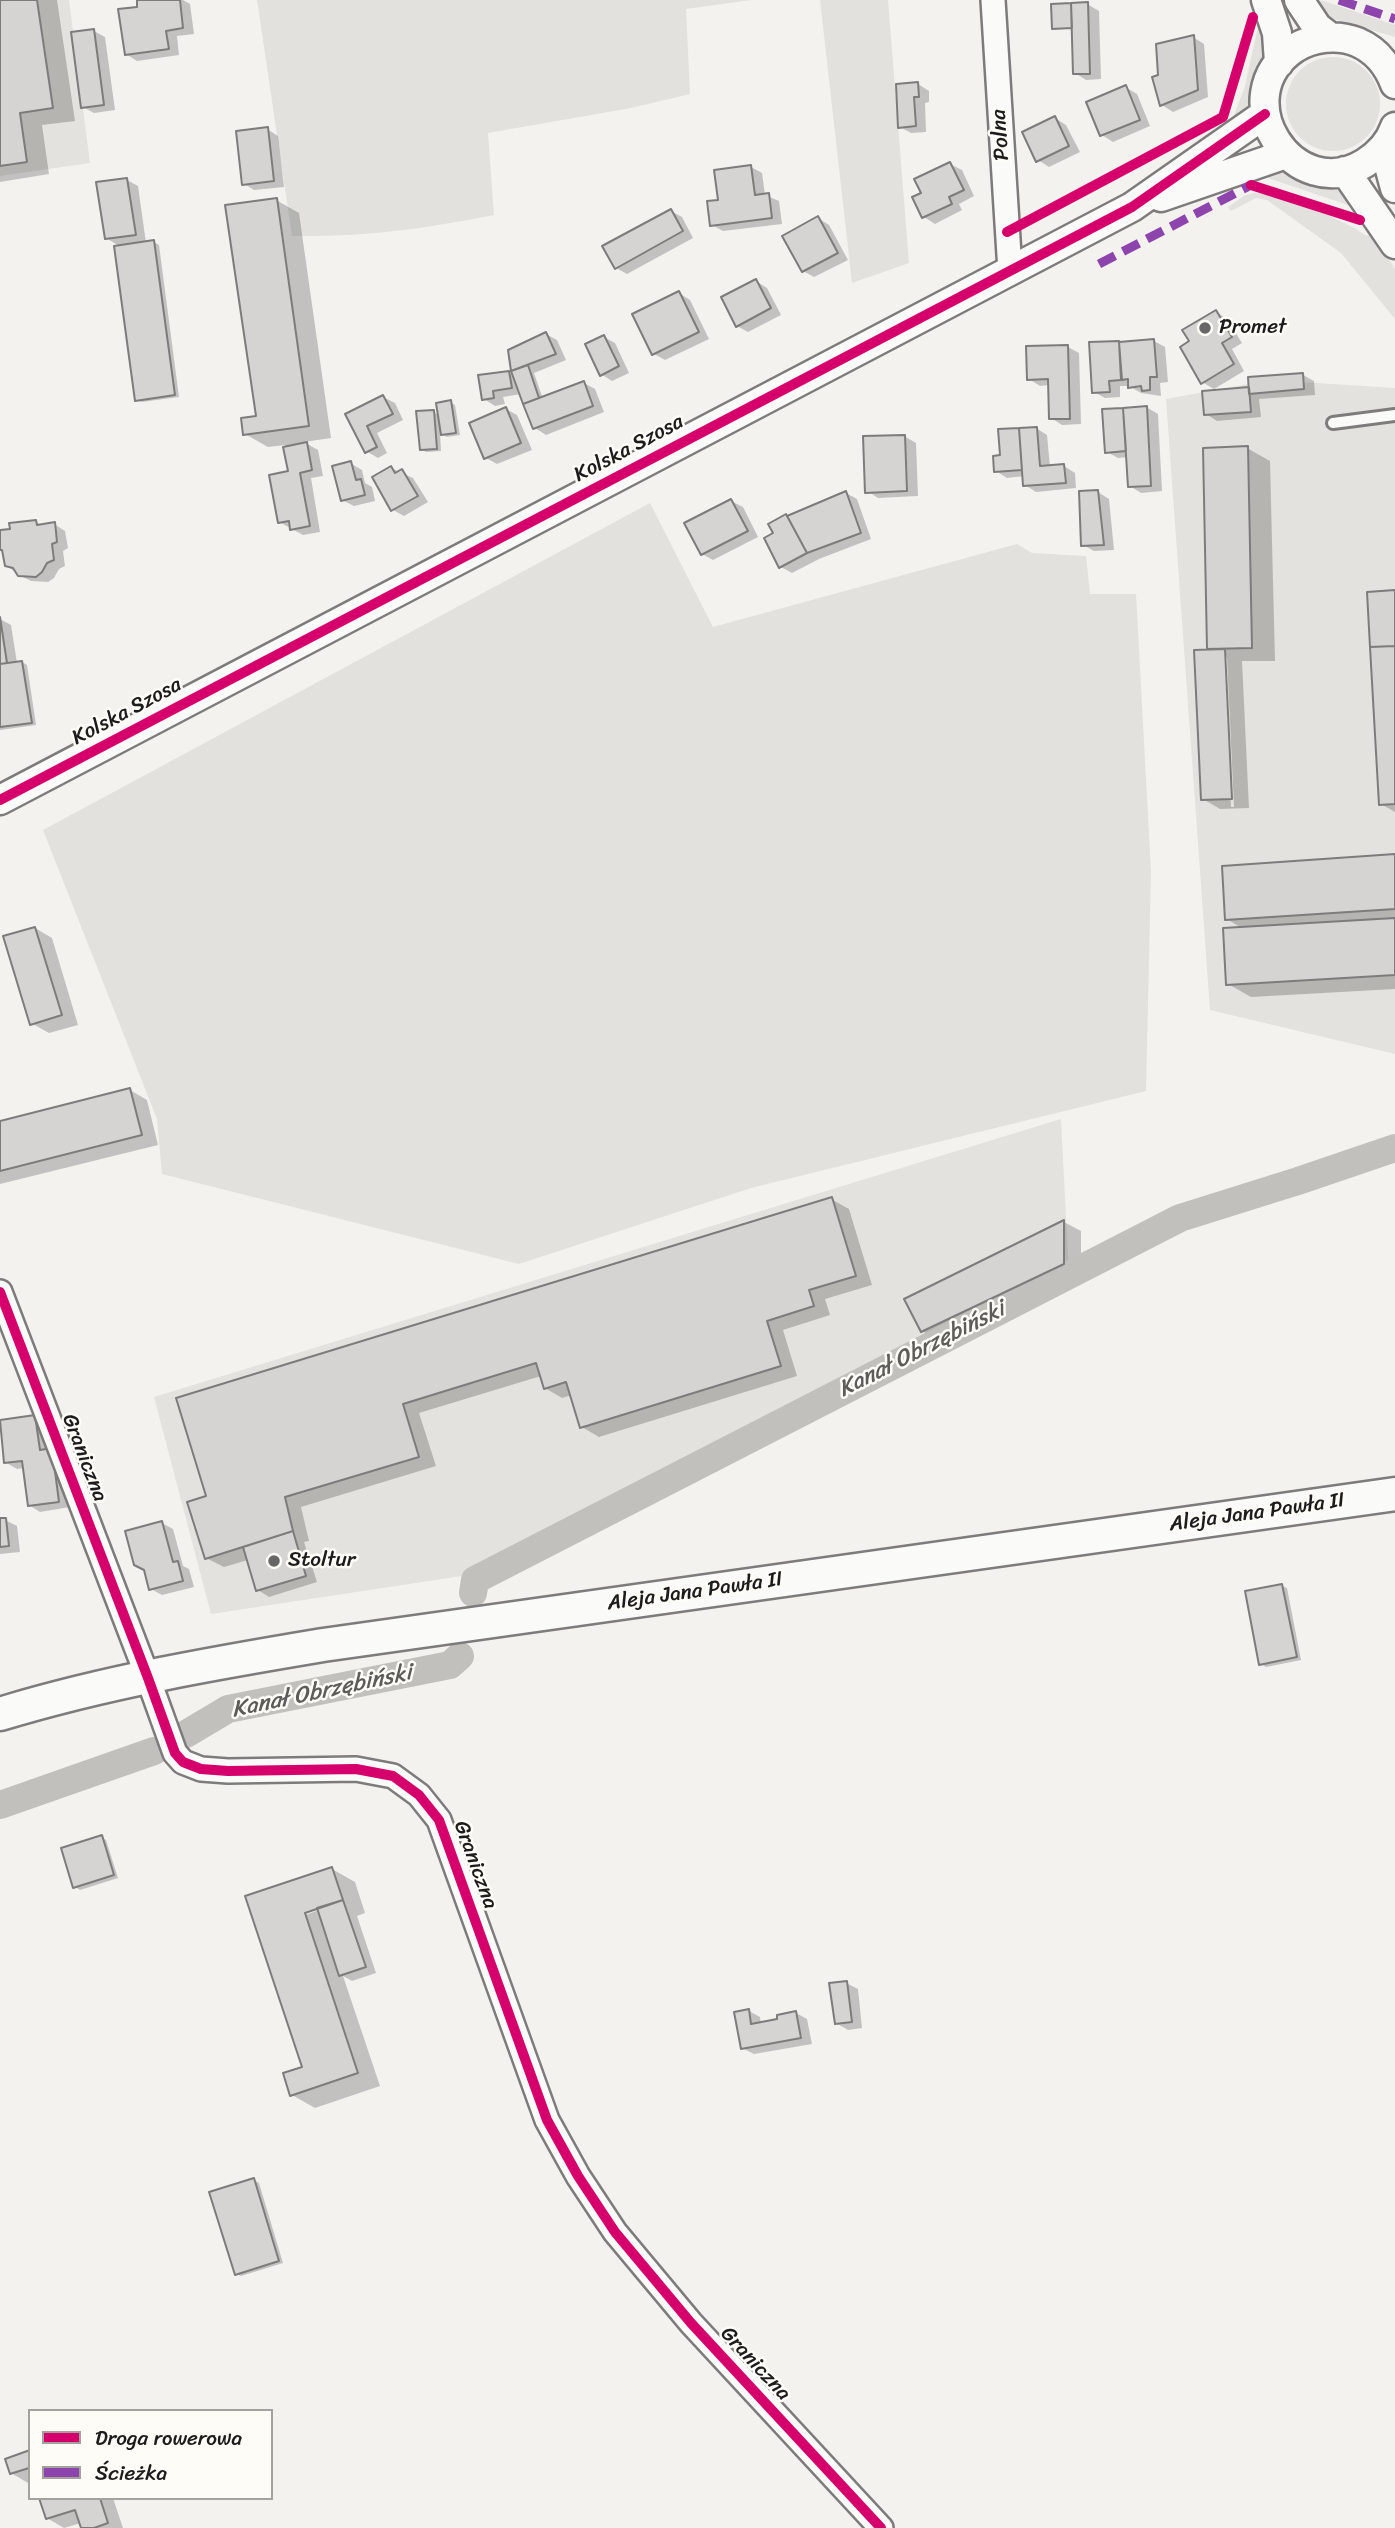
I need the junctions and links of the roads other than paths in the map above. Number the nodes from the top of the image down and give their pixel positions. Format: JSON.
{"nodes":[{"id":1,"x":993,"y":0,"type":"edge"},
{"id":2,"x":1266,"y":0,"type":"edge"},
{"id":3,"x":1299,"y":0,"type":"edge"},
{"id":4,"x":1330,"y":37,"type":"junction"},
{"id":5,"x":1387,"y":53,"type":"edge"},
{"id":6,"x":1279,"y":63,"type":"junction"},
{"id":7,"x":1395,"y":84,"type":"edge"},
{"id":8,"x":1265,"y":114,"type":"junction"},
{"id":9,"x":1389,"y":137,"type":"edge"},
{"id":10,"x":1286,"y":154,"type":"junction"},
{"id":11,"x":1345,"y":171,"type":"junction"},
{"id":12,"x":1395,"y":188,"type":"edge"},
{"id":13,"x":1132,"y":207,"type":"junction"},
{"id":14,"x":1395,"y":244,"type":"edge"},
{"id":15,"x":1010,"y":271,"type":"junction"},
{"id":16,"x":1395,"y":415,"type":"edge"},
{"id":17,"x":1333,"y":423,"type":"dead end"},
{"id":18,"x":0,"y":800,"type":"edge"},
{"id":19,"x":0,"y":1292,"type":"edge"},
{"id":20,"x":1395,"y":1494,"type":"edge"},
{"id":21,"x":148,"y":1678,"type":"junction"},
{"id":22,"x":0,"y":1714,"type":"edge"},
{"id":23,"x":881,"y":2528,"type":"edge"}],
"edges":[{"from":1,"to":15,"type":"street","name":"Polna"},
{"from":2,"to":6,"type":"street"},
{"from":3,"to":4,"type":"street"},
{"from":4,"to":5,"type":"street"},
{"from":4,"to":6,"type":"street"},
{"from":5,"to":7,"type":"street"},
{"from":6,"to":8,"type":"street"},
{"from":8,"to":10,"type":"street"},
{"from":8,"to":13,"type":"street","name":"Kolska Szosa"},
{"from":9,"to":11,"type":"street"},
{"from":9,"to":12,"type":"street"},
{"from":10,"to":11,"type":"street"},
{"from":10,"to":13,"type":"street","name":"Kolska Szosa"},
{"from":11,"to":14,"type":"street"},
{"from":13,"to":15,"type":"street","name":"Kolska Szosa"},
{"from":15,"to":18,"type":"street","name":"Kolska Szosa"},
{"from":16,"to":17,"type":"lane"},
{"from":19,"to":21,"type":"street","name":"Graniczna"},
{"from":20,"to":21,"type":"main road","name":"Aleja Jana Pawła II"},
{"from":21,"to":22,"type":"main road","name":"Aleja Jana Pawła II"},
{"from":21,"to":23,"type":"street","name":"Graniczna"}]}
